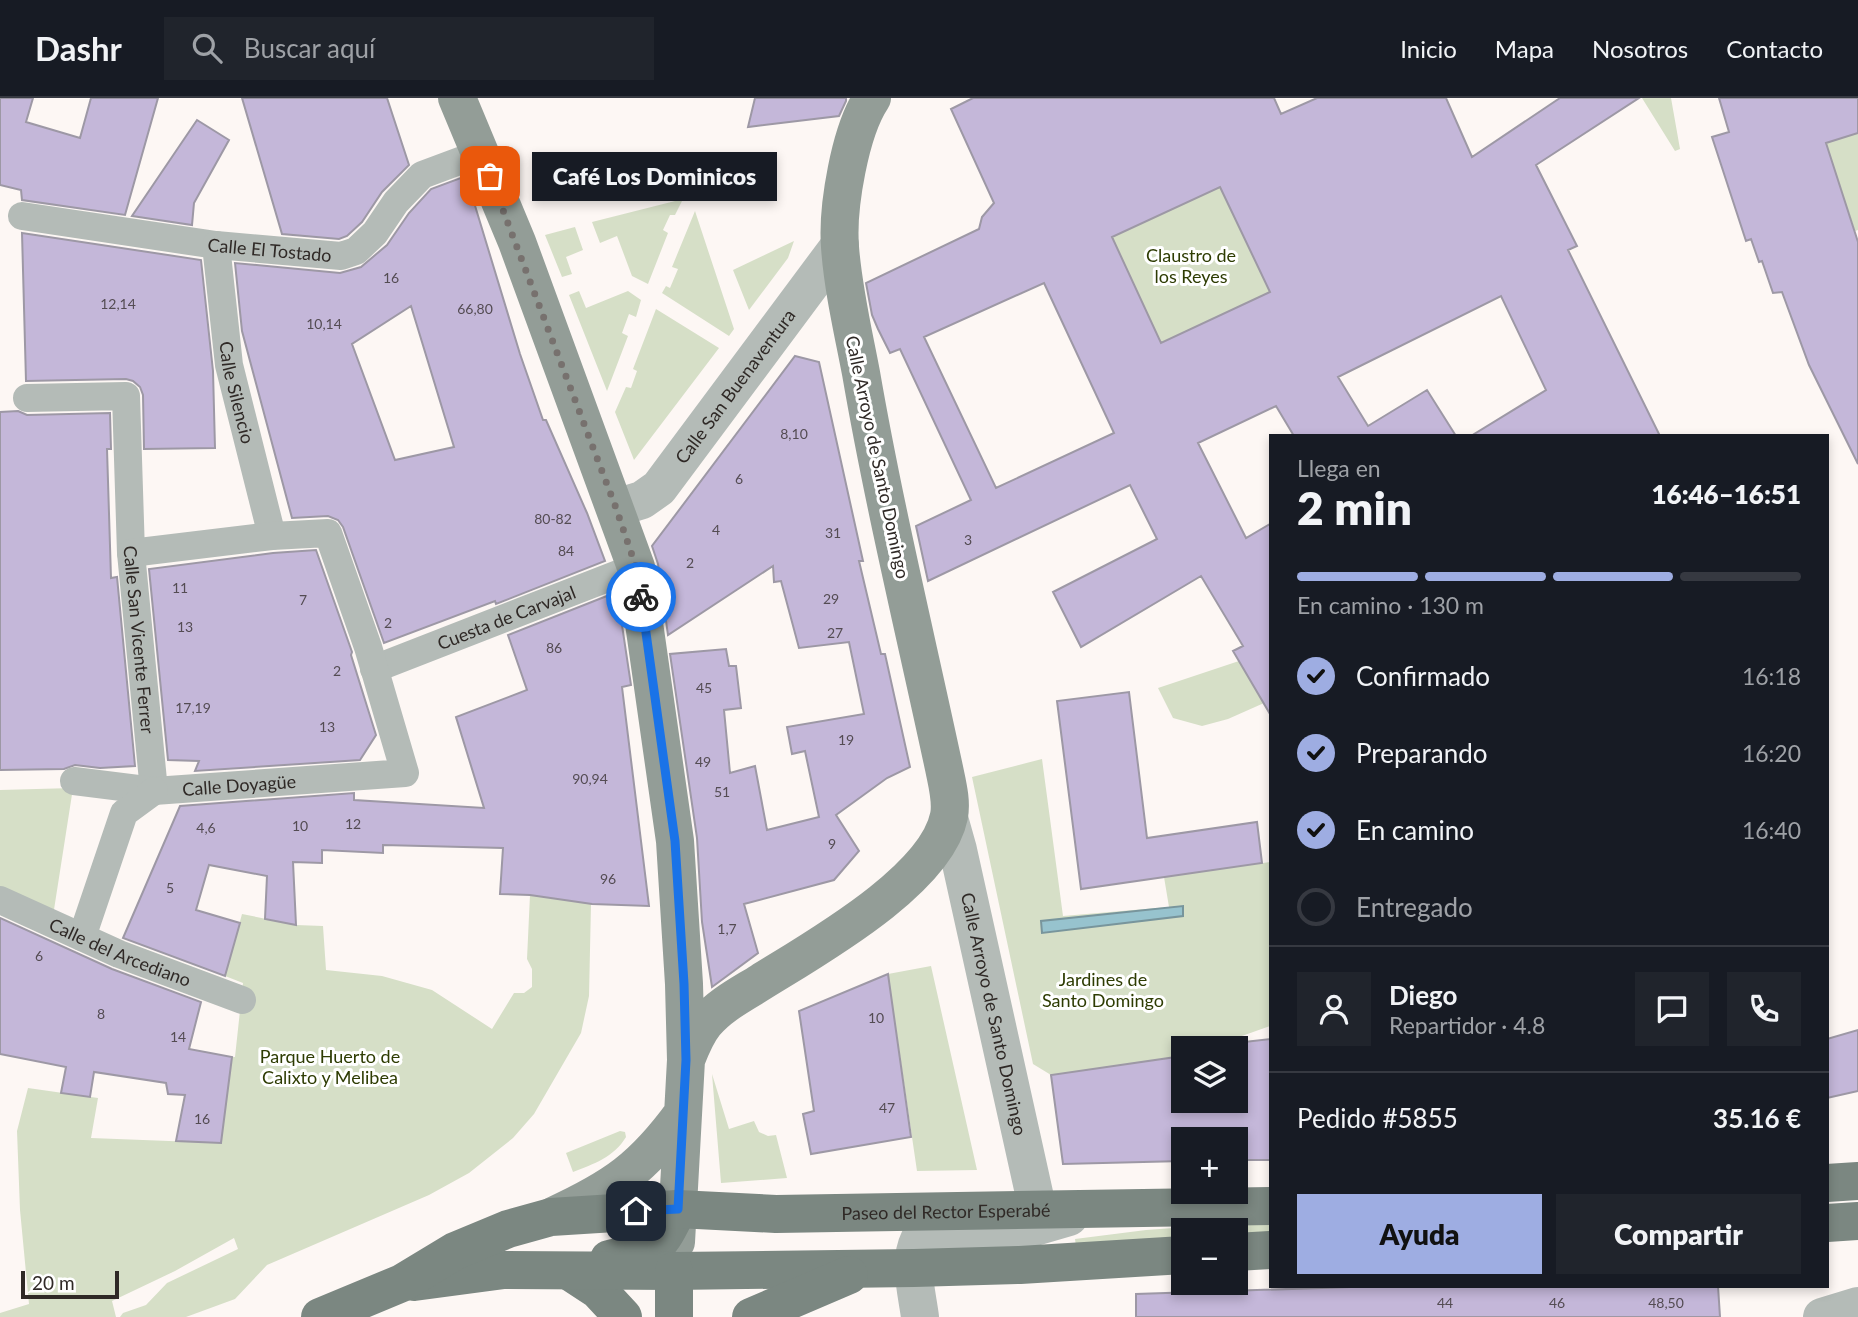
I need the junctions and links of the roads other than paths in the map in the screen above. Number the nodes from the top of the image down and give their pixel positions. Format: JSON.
{"nodes":[{"id":1,"x":457,"y":98,"type":"edge"},
{"id":2,"x":872,"y":98,"type":"edge"},
{"id":3,"x":481,"y":153,"type":"junction"},
{"id":4,"x":22,"y":216,"type":"dead end"},
{"id":5,"x":216,"y":245,"type":"junction"},
{"id":6,"x":839,"y":245,"type":"junction"},
{"id":7,"x":27,"y":397,"type":"dead end"},
{"id":8,"x":616,"y":508,"type":"junction"},
{"id":9,"x":272,"y":536,"type":"junction"},
{"id":10,"x":131,"y":553,"type":"junction"},
{"id":11,"x":636,"y":567,"type":"junction"},
{"id":12,"x":371,"y":658,"type":"junction"},
{"id":13,"x":74,"y":781,"type":"dead end"},
{"id":14,"x":154,"y":792,"type":"junction"},
{"id":15,"x":949,"y":818,"type":"junction"},
{"id":16,"x":0,"y":900,"type":"edge"},
{"id":17,"x":82,"y":937,"type":"junction"},
{"id":18,"x":684,"y":984,"type":"junction"},
{"id":19,"x":242,"y":1000,"type":"dead end"},
{"id":20,"x":714,"y":1013,"type":"junction"},
{"id":21,"x":686,"y":1060,"type":"junction"},
{"id":22,"x":682,"y":1112,"type":"junction"},
{"id":23,"x":1858,"y":1181,"type":"edge"},
{"id":24,"x":1829,"y":1183,"type":"edge"},
{"id":25,"x":1269,"y":1206,"type":"edge"},
{"id":26,"x":678,"y":1209,"type":"junction"},
{"id":27,"x":1096,"y":1210,"type":"junction"},
{"id":28,"x":1038,"y":1211,"type":"junction"},
{"id":29,"x":795,"y":1214,"type":"junction"},
{"id":30,"x":551,"y":1217,"type":"junction"},
{"id":31,"x":1858,"y":1221,"type":"edge"},
{"id":32,"x":1829,"y":1223,"type":"edge"},
{"id":33,"x":1269,"y":1250,"type":"edge"},
{"id":34,"x":1248,"y":1251,"type":"edge"},
{"id":35,"x":1171,"y":1256,"type":"edge"},
{"id":36,"x":874,"y":1267,"type":"junction"},
{"id":37,"x":914,"y":1268,"type":"junction"},
{"id":38,"x":569,"y":1271,"type":"junction"},
{"id":39,"x":674,"y":1271,"type":"junction"},
{"id":40,"x":402,"y":1283,"type":"junction"},
{"id":41,"x":1858,"y":1306,"type":"edge"},
{"id":42,"x":320,"y":1317,"type":"edge"},
{"id":43,"x":623,"y":1317,"type":"edge"},
{"id":44,"x":674,"y":1317,"type":"edge"},
{"id":45,"x":751,"y":1317,"type":"edge"},
{"id":46,"x":920,"y":1317,"type":"edge"},
{"id":47,"x":1822,"y":1317,"type":"edge"}],
"edges":[{"from":1,"to":3,"type":"main road"},
{"from":2,"to":6,"type":"main road","name":"Calle Arroyo de Santo Domingo"},
{"from":3,"to":5,"type":"street","name":"Calle El Tostado"},
{"from":3,"to":8,"type":"main road"},
{"from":4,"to":5,"type":"street","name":"Calle El Tostado"},
{"from":5,"to":9,"type":"street","name":"Calle Silencio"},
{"from":6,"to":8,"type":"street","name":"Calle San Buenaventura"},
{"from":6,"to":15,"type":"main road","name":"Calle Arroyo de Santo Domingo"},
{"from":7,"to":10,"type":"street"},
{"from":8,"to":11,"type":"main road"},
{"from":9,"to":10,"type":"street","name":"Calle San Vicente Ferrer"},
{"from":9,"to":12,"type":"street","name":"Calle San Vicente Ferrer"},
{"from":10,"to":14,"type":"street","name":"Calle San Vicente Ferrer"},
{"from":11,"to":12,"type":"street","name":"Cuesta de Carvajal"},
{"from":11,"to":18,"type":"main road"},
{"from":12,"to":14,"type":"street","name":"Calle Doyagüe"},
{"from":13,"to":14,"type":"street","name":"Calle Doyagüe"},
{"from":14,"to":17,"type":"street"},
{"from":15,"to":20,"type":"main road"},
{"from":15,"to":28,"type":"street","name":"Calle Arroyo de Santo Domingo"},
{"from":16,"to":17,"type":"street","name":"Calle del Arcediano"},
{"from":17,"to":19,"type":"street","name":"Calle del Arcediano"},
{"from":18,"to":20,"type":"main road"},
{"from":18,"to":21,"type":"main road"},
{"from":20,"to":21,"type":"main road"},
{"from":21,"to":22,"type":"main road"},
{"from":22,"to":26,"type":"main road"},
{"from":22,"to":30,"type":"main road"},
{"from":23,"to":24,"type":"main road"},
{"from":25,"to":27,"type":"main road","name":"Paseo del Rector Esperabé"},
{"from":26,"to":29,"type":"main road","name":"Paseo del Rector Esperabé"},
{"from":26,"to":30,"type":"main road","name":"Paseo del Rector Esperabé"},
{"from":26,"to":38,"type":"main road","name":"Paseo del Rector Esperabé"},
{"from":26,"to":39,"type":"main road"},
{"from":27,"to":28,"type":"main road","name":"Paseo del Rector Esperabé"},
{"from":27,"to":37,"type":"street","name":"Paseo del Rector Esperabé"},
{"from":28,"to":29,"type":"main road","name":"Paseo del Rector Esperabé"},
{"from":29,"to":39,"type":"main road","name":"Paseo del Rector Esperabé"},
{"from":30,"to":40,"type":"main road","name":"Paseo del Rector Esperabé"},
{"from":31,"to":32,"type":"main road"},
{"from":33,"to":34,"type":"main road"},
{"from":35,"to":37,"type":"main road","name":"Paseo del Rector Esperabé"},
{"from":36,"to":37,"type":"main road","name":"Paseo del Rector Esperabé"},
{"from":36,"to":39,"type":"main road","name":"Paseo del Rector Esperabé"},
{"from":36,"to":45,"type":"main road","name":"Paseo del Rector Esperabé"},
{"from":37,"to":46,"type":"street"},
{"from":38,"to":39,"type":"main road","name":"Paseo del Rector Esperabé"},
{"from":38,"to":40,"type":"main road","name":"Paseo del Rector Esperabé"},
{"from":38,"to":43,"type":"main road"},
{"from":39,"to":44,"type":"main road"},
{"from":40,"to":42,"type":"main road","name":"Paseo del Rector Esperabé"},
{"from":41,"to":47,"type":"street"}]}
